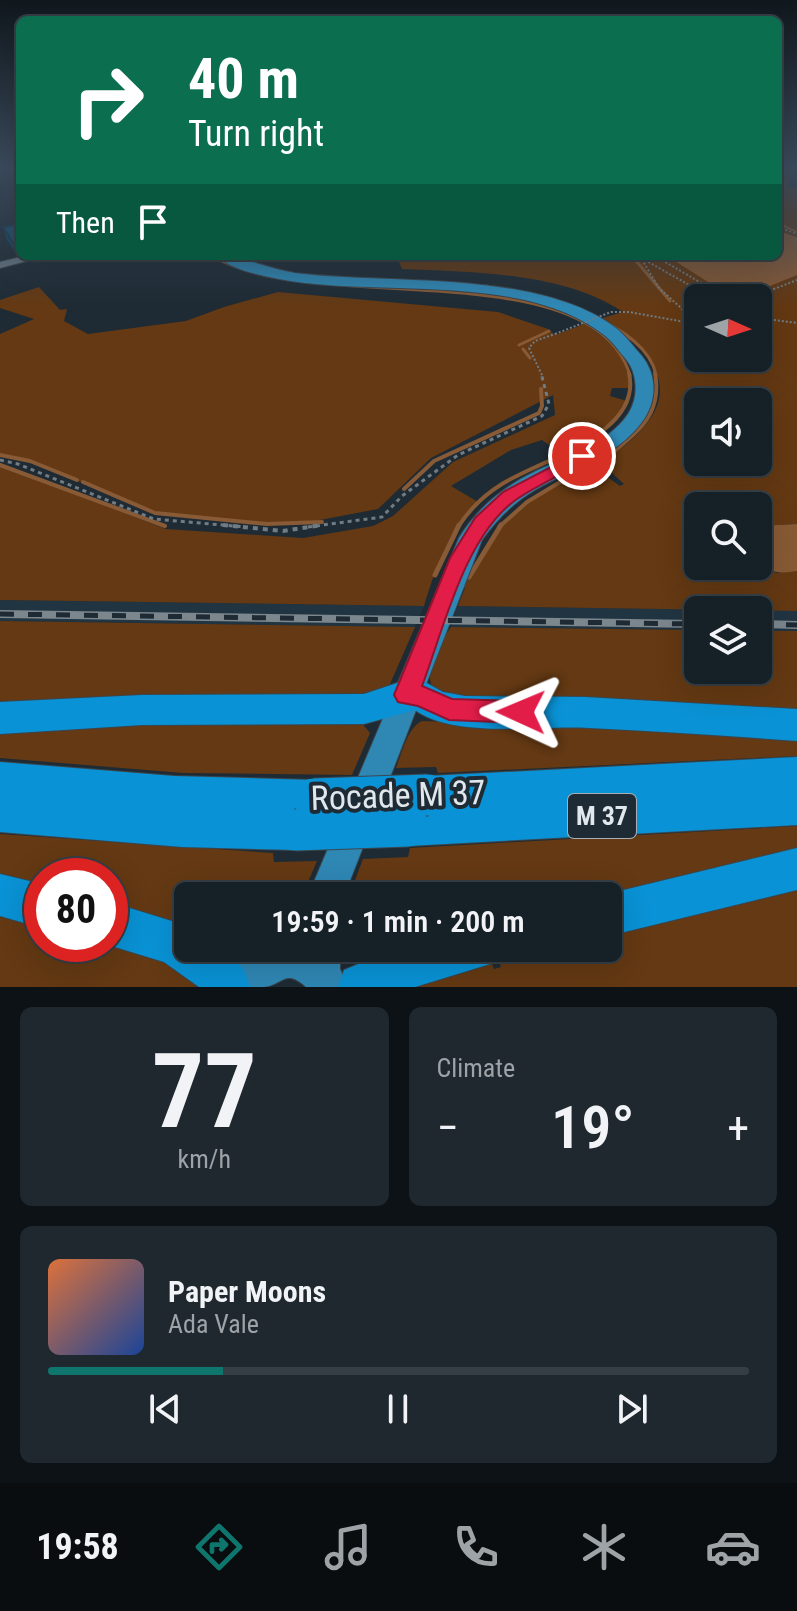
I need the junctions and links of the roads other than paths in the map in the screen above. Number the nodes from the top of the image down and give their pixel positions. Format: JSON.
{"nodes":[{"id":1,"x":22,"y":260,"type":"edge"},
{"id":2,"x":233,"y":260,"type":"edge"},
{"id":3,"x":0,"y":265,"type":"edge"},
{"id":4,"x":406,"y":695,"type":"junction"},
{"id":5,"x":0,"y":718,"type":"edge"},
{"id":6,"x":797,"y":725,"type":"edge"},
{"id":7,"x":797,"y":775,"type":"edge"},
{"id":8,"x":0,"y":780,"type":"edge"},
{"id":9,"x":797,"y":806,"type":"edge"},
{"id":10,"x":418,"y":810,"type":"junction"},
{"id":11,"x":0,"y":813,"type":"edge"},
{"id":12,"x":304,"y":814,"type":"junction"},
{"id":13,"x":797,"y":869,"type":"edge"},
{"id":14,"x":332,"y":882,"type":"edge"},
{"id":15,"x":0,"y":895,"type":"edge"},
{"id":16,"x":24,"y":901,"type":"edge"},
{"id":17,"x":622,"y":911,"type":"edge"},
{"id":18,"x":128,"y":929,"type":"edge"},
{"id":19,"x":268,"y":962,"type":"edge"},
{"id":20,"x":306,"y":962,"type":"edge"},
{"id":21,"x":418,"y":962,"type":"edge"},
{"id":22,"x":332,"y":974,"type":"edge"},
{"id":23,"x":227,"y":987,"type":"edge"},
{"id":24,"x":243,"y":987,"type":"edge"}],
"edges":[{"from":1,"to":3,"type":"street"},
{"from":2,"to":4,"type":"main road"},
{"from":4,"to":5,"type":"highway"},
{"from":4,"to":6,"type":"highway"},
{"from":4,"to":14,"type":"main road"},
{"from":7,"to":10,"type":"highway","name":"Rocade M 37","number":"M 37"},
{"from":8,"to":12,"type":"highway","name":"Rocade M 37","number":"M 37"},
{"from":9,"to":10,"type":"highway","name":"Rocade M 37","number":"M 37"},
{"from":10,"to":12,"type":"highway","name":"Rocade M 37","number":"M 37","bridge":true},
{"from":11,"to":12,"type":"highway","name":"Rocade M 37","number":"M 37"},
{"from":13,"to":17,"type":"highway"},
{"from":15,"to":16,"type":"highway"},
{"from":18,"to":23,"type":"highway"},
{"from":19,"to":24,"type":"main road"},
{"from":20,"to":22,"type":"main road"},
{"from":21,"to":22,"type":"highway"}]}
